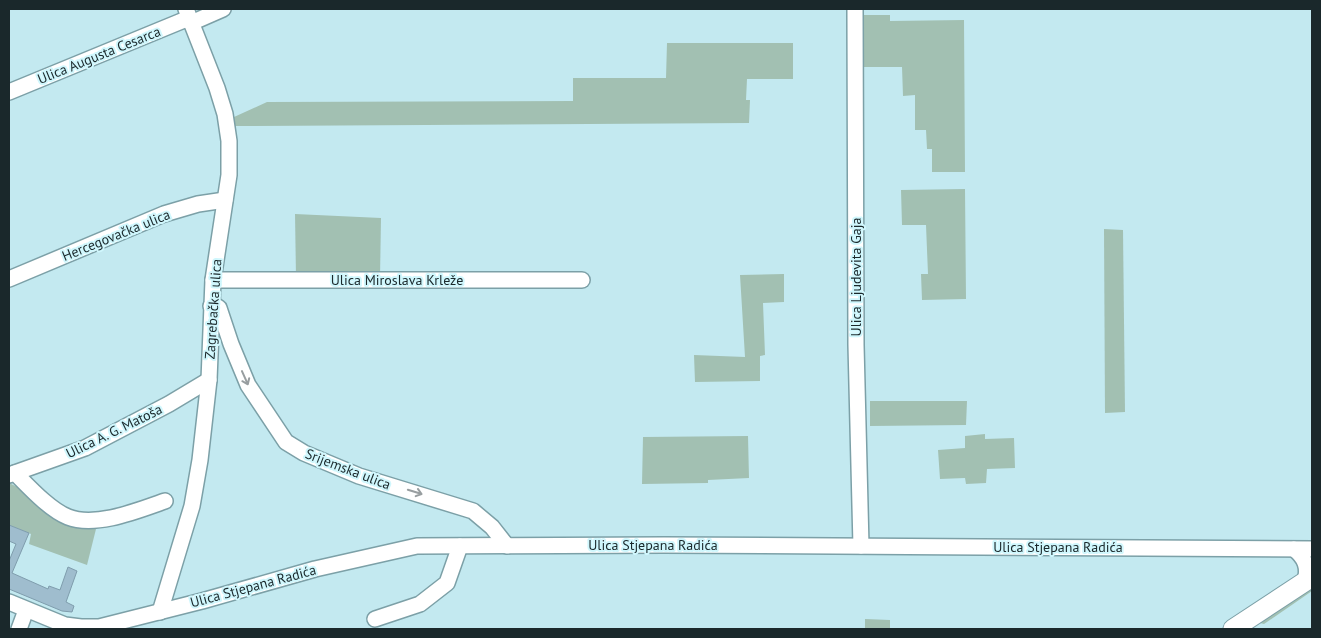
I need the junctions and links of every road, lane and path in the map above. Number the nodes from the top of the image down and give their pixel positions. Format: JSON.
{"nodes":[{"id":1,"x":224,"y":9,"type":"edge"},
{"id":2,"x":855,"y":9,"type":"edge"},
{"id":3,"x":189,"y":17,"type":"edge"},
{"id":4,"x":9,"y":92,"type":"edge"},
{"id":5,"x":225,"y":200,"type":"junction"},
{"id":6,"x":9,"y":279,"type":"edge"},
{"id":7,"x":213,"y":280,"type":"junction"},
{"id":8,"x":582,"y":280,"type":"dead end"},
{"id":9,"x":210,"y":306,"type":"junction"},
{"id":10,"x":230,"y":344,"type":"junction"},
{"id":11,"x":211,"y":345,"type":"junction"},
{"id":12,"x":209,"y":380,"type":"junction"},
{"id":13,"x":12,"y":474,"type":"edge"},
{"id":14,"x":165,"y":501,"type":"dead end"},
{"id":15,"x":460,"y":546,"type":"junction"},
{"id":16,"x":507,"y":546,"type":"junction"},
{"id":17,"x":861,"y":546,"type":"junction"},
{"id":18,"x":1294,"y":549,"type":"junction"},
{"id":19,"x":1312,"y":549,"type":"edge"},
{"id":20,"x":1309,"y":579,"type":"edge"},
{"id":21,"x":9,"y":602,"type":"edge"},
{"id":22,"x":26,"y":610,"type":"junction"},
{"id":23,"x":160,"y":612,"type":"junction"},
{"id":24,"x":375,"y":618,"type":"dead end"},
{"id":25,"x":18,"y":629,"type":"edge"},
{"id":26,"x":1233,"y":629,"type":"edge"}],
"edges":[{"from":1,"to":3,"type":"street","name":"Ulica Augusta Cesarca"},
{"from":2,"to":17,"type":"street","name":"Ulica Ljudevita Gaja"},
{"from":3,"to":4,"type":"street","name":"Ulica Augusta Cesarca"},
{"from":3,"to":5,"type":"street","name":"Zagrebačka ulica"},
{"from":5,"to":6,"type":"street","name":"Hercegovačka ulica"},
{"from":5,"to":7,"type":"street","name":"Zagrebačka ulica"},
{"from":7,"to":8,"type":"street","name":"Ulica Miroslava Krleže"},
{"from":7,"to":9,"type":"street","name":"Zagrebačka ulica"},
{"from":9,"to":10,"type":"street","name":"Srijemska ulica"},
{"from":9,"to":11,"type":"street","name":"Zagrebačka ulica"},
{"from":10,"to":11,"type":"street"},
{"from":10,"to":16,"type":"street","name":"Srijemska ulica","one_way":true},
{"from":11,"to":12,"type":"street","name":"Zagrebačka ulica"},
{"from":12,"to":13,"type":"street","name":"Ulica A. G. Matoša"},
{"from":12,"to":23,"type":"street","name":"Zagrebačka ulica"},
{"from":13,"to":14,"type":"street","name":"Ulica A. G. Matoša"},
{"from":15,"to":16,"type":"street","name":"Ulica Stjepana Radića"},
{"from":15,"to":23,"type":"street","name":"Ulica Stjepana Radića"},
{"from":15,"to":24,"type":"street"},
{"from":16,"to":17,"type":"street","name":"Ulica Stjepana Radića"},
{"from":17,"to":18,"type":"street","name":"Ulica Stjepana Radića"},
{"from":18,"to":19,"type":"street","name":"Ulica Stjepana Radića"},
{"from":18,"to":20,"type":"street"},
{"from":20,"to":26,"type":"main road"},
{"from":21,"to":22,"type":"street","name":"Ulica Stjepana Radića"},
{"from":22,"to":23,"type":"street","name":"Ulica Stjepana Radića"},
{"from":22,"to":25,"type":"street"}]}
